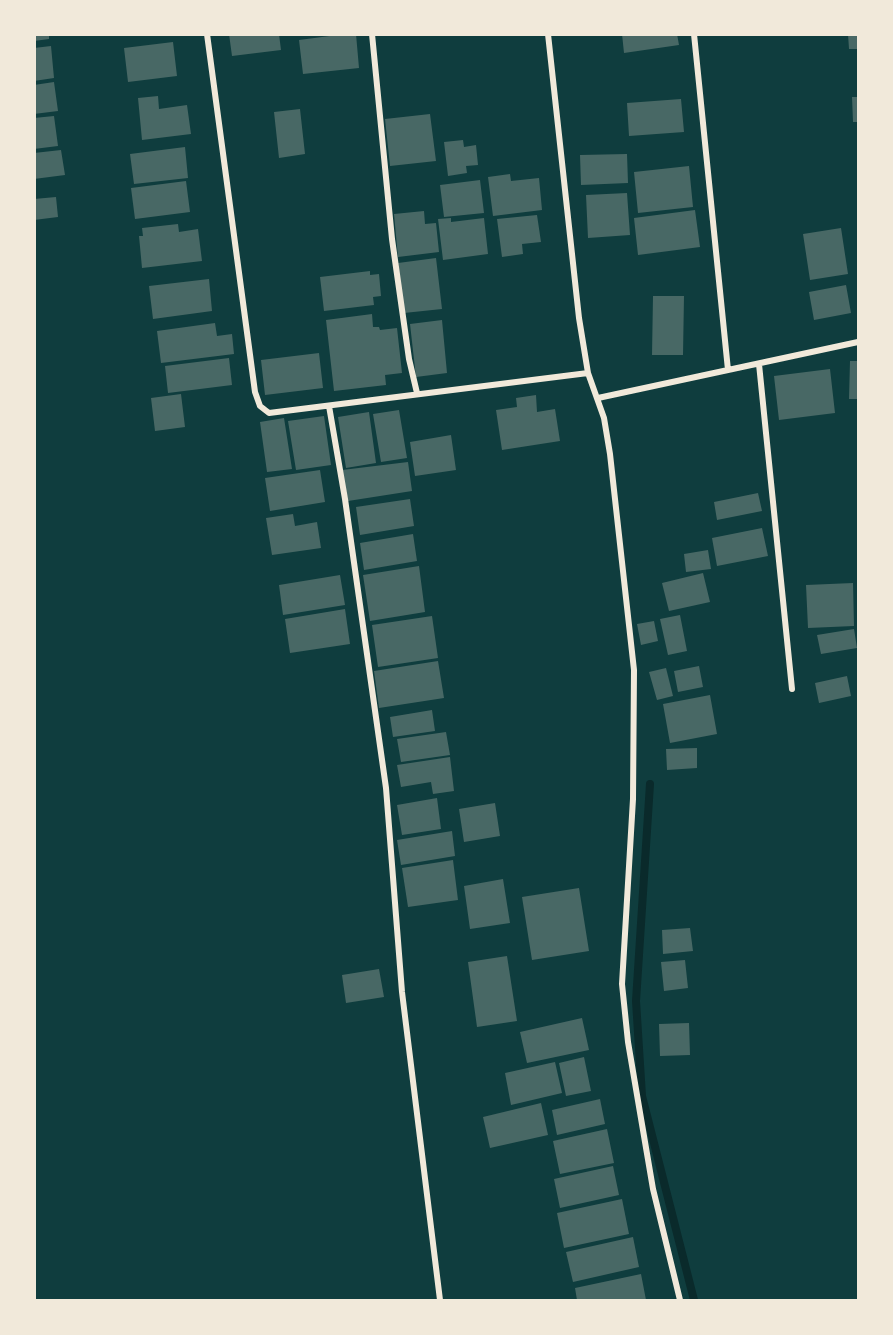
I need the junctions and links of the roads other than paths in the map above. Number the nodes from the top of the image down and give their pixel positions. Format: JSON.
{"nodes":[{"id":1,"x":207,"y":34,"type":"edge"},
{"id":2,"x":372,"y":34,"type":"edge"},
{"id":3,"x":548,"y":34,"type":"edge"},
{"id":4,"x":694,"y":34,"type":"edge"},
{"id":5,"x":858,"y":342,"type":"edge"},
{"id":6,"x":759,"y":364,"type":"junction"},
{"id":7,"x":728,"y":370,"type":"junction"},
{"id":8,"x":588,"y":373,"type":"junction"},
{"id":9,"x":417,"y":393,"type":"junction"},
{"id":10,"x":598,"y":398,"type":"junction"},
{"id":11,"x":329,"y":406,"type":"junction"},
{"id":12,"x":792,"y":689,"type":"dead end"},
{"id":13,"x":440,"y":1300,"type":"edge"},
{"id":14,"x":680,"y":1300,"type":"edge"}],
"edges":[{"from":1,"to":11,"type":"street"},
{"from":2,"to":9,"type":"street"},
{"from":3,"to":8,"type":"street"},
{"from":4,"to":7,"type":"street"},
{"from":5,"to":6,"type":"street"},
{"from":6,"to":7,"type":"street"},
{"from":6,"to":12,"type":"street"},
{"from":7,"to":10,"type":"street"},
{"from":8,"to":9,"type":"street"},
{"from":8,"to":10,"type":"street"},
{"from":9,"to":11,"type":"street"},
{"from":10,"to":14,"type":"street"},
{"from":11,"to":13,"type":"street"}]}
